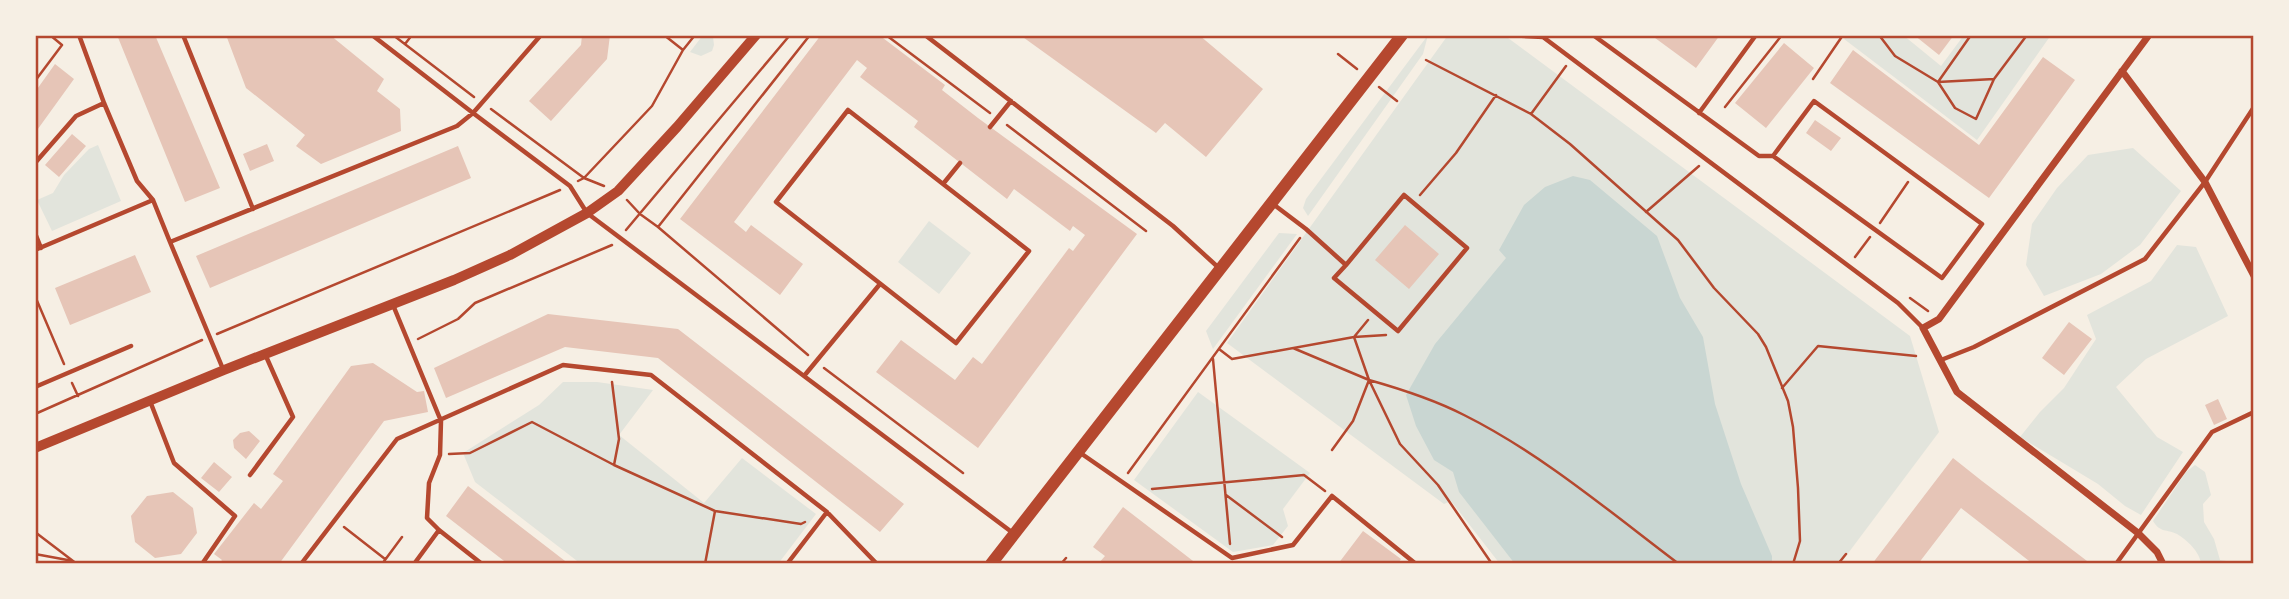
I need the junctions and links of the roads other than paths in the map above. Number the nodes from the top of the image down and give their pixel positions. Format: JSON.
{"nodes":[{"id":1,"x":79,"y":35,"type":"edge"},
{"id":2,"x":183,"y":35,"type":"edge"},
{"id":3,"x":372,"y":35,"type":"edge"},
{"id":4,"x":541,"y":35,"type":"edge"},
{"id":5,"x":756,"y":35,"type":"edge"},
{"id":6,"x":925,"y":35,"type":"edge"},
{"id":7,"x":1402,"y":35,"type":"edge"},
{"id":8,"x":1506,"y":35,"type":"edge"},
{"id":9,"x":1592,"y":35,"type":"edge"},
{"id":10,"x":1756,"y":35,"type":"edge"},
{"id":11,"x":2149,"y":35,"type":"edge"},
{"id":12,"x":1541,"y":36,"type":"edge"},
{"id":13,"x":2122,"y":71,"type":"junction"},
{"id":14,"x":1011,"y":101,"type":"junction"},
{"id":15,"x":104,"y":103,"type":"junction"},
{"id":16,"x":2254,"y":107,"type":"edge"},
{"id":17,"x":473,"y":113,"type":"junction"},
{"id":18,"x":1699,"y":113,"type":"junction"},
{"id":19,"x":990,"y":127,"type":"dead end"},
{"id":20,"x":1773,"y":156,"type":"junction"},
{"id":21,"x":35,"y":163,"type":"edge"},
{"id":22,"x":960,"y":163,"type":"dead end"},
{"id":23,"x":2205,"y":182,"type":"junction"},
{"id":24,"x":943,"y":184,"type":"junction"},
{"id":25,"x":152,"y":200,"type":"junction"},
{"id":26,"x":1272,"y":203,"type":"junction"},
{"id":27,"x":253,"y":209,"type":"junction"},
{"id":28,"x":587,"y":213,"type":"junction"},
{"id":29,"x":35,"y":233,"type":"edge"},
{"id":30,"x":170,"y":242,"type":"junction"},
{"id":31,"x":38,"y":249,"type":"edge"},
{"id":32,"x":1346,"y":265,"type":"junction"},
{"id":33,"x":1220,"y":270,"type":"junction"},
{"id":34,"x":2254,"y":276,"type":"edge"},
{"id":35,"x":880,"y":284,"type":"junction"},
{"id":36,"x":392,"y":304,"type":"junction"},
{"id":37,"x":1923,"y":328,"type":"junction"},
{"id":38,"x":131,"y":346,"type":"dead end"},
{"id":39,"x":265,"y":354,"type":"junction"},
{"id":40,"x":1941,"y":359,"type":"junction"},
{"id":41,"x":224,"y":370,"type":"junction"},
{"id":42,"x":804,"y":376,"type":"junction"},
{"id":43,"x":35,"y":387,"type":"edge"},
{"id":44,"x":150,"y":401,"type":"junction"},
{"id":45,"x":2254,"y":412,"type":"edge"},
{"id":46,"x":441,"y":421,"type":"junction"},
{"id":47,"x":35,"y":448,"type":"edge"},
{"id":48,"x":1078,"y":451,"type":"junction"},
{"id":49,"x":250,"y":475,"type":"dead end"},
{"id":50,"x":827,"y":512,"type":"junction"},
{"id":51,"x":439,"y":530,"type":"junction"},
{"id":52,"x":2138,"y":533,"type":"junction"},
{"id":53,"x":1014,"y":534,"type":"junction"},
{"id":54,"x":202,"y":564,"type":"edge"},
{"id":55,"x":301,"y":564,"type":"edge"},
{"id":56,"x":414,"y":564,"type":"edge"},
{"id":57,"x":482,"y":564,"type":"edge"},
{"id":58,"x":788,"y":564,"type":"edge"},
{"id":59,"x":877,"y":564,"type":"edge"},
{"id":60,"x":991,"y":564,"type":"edge"},
{"id":61,"x":1416,"y":564,"type":"edge"},
{"id":62,"x":2116,"y":564,"type":"edge"},
{"id":63,"x":2163,"y":564,"type":"edge"}],
"edges":[{"from":1,"to":15,"type":"lane"},
{"from":2,"to":27,"type":"lane"},
{"from":3,"to":17,"type":"lane"},
{"from":4,"to":17,"type":"lane"},
{"from":5,"to":28,"type":"street"},
{"from":6,"to":14,"type":"lane"},
{"from":7,"to":26,"type":"main road"},
{"from":8,"to":12,"type":"lane"},
{"from":9,"to":18,"type":"lane"},
{"from":10,"to":18,"type":"lane"},
{"from":11,"to":13,"type":"street"},
{"from":12,"to":37,"type":"lane"},
{"from":13,"to":23,"type":"street"},
{"from":13,"to":37,"type":"street"},
{"from":14,"to":19,"type":"lane"},
{"from":14,"to":33,"type":"lane"},
{"from":15,"to":21,"type":"lane"},
{"from":15,"to":25,"type":"lane"},
{"from":16,"to":23,"type":"lane"},
{"from":17,"to":27,"type":"lane"},
{"from":17,"to":28,"type":"lane"},
{"from":18,"to":20,"type":"lane"},
{"from":20,"to":20,"type":"lane"},
{"from":22,"to":24,"type":"lane"},
{"from":23,"to":34,"type":"street"},
{"from":23,"to":40,"type":"lane"},
{"from":24,"to":35,"type":"lane"},
{"from":24,"to":35,"type":"lane"},
{"from":25,"to":30,"type":"lane"},
{"from":25,"to":31,"type":"lane"},
{"from":26,"to":32,"type":"lane"},
{"from":26,"to":33,"type":"main road"},
{"from":27,"to":30,"type":"lane"},
{"from":28,"to":36,"type":"street"},
{"from":28,"to":42,"type":"lane"},
{"from":29,"to":31,"type":"lane"},
{"from":30,"to":41,"type":"lane"},
{"from":32,"to":32,"type":"lane"},
{"from":33,"to":48,"type":"main road"},
{"from":35,"to":42,"type":"lane"},
{"from":36,"to":39,"type":"street"},
{"from":36,"to":46,"type":"lane"},
{"from":37,"to":40,"type":"street"},
{"from":38,"to":43,"type":"lane"},
{"from":39,"to":41,"type":"street"},
{"from":39,"to":49,"type":"lane"},
{"from":40,"to":52,"type":"street"},
{"from":41,"to":44,"type":"street"},
{"from":42,"to":53,"type":"lane"},
{"from":44,"to":47,"type":"street"},
{"from":44,"to":54,"type":"lane"},
{"from":45,"to":52,"type":"lane"},
{"from":46,"to":50,"type":"lane"},
{"from":46,"to":51,"type":"lane"},
{"from":46,"to":55,"type":"lane"},
{"from":48,"to":53,"type":"main road"},
{"from":48,"to":61,"type":"lane"},
{"from":50,"to":58,"type":"lane"},
{"from":50,"to":59,"type":"lane"},
{"from":51,"to":56,"type":"lane"},
{"from":51,"to":57,"type":"lane"},
{"from":52,"to":62,"type":"lane"},
{"from":52,"to":63,"type":"street"},
{"from":53,"to":60,"type":"main road"}]}
